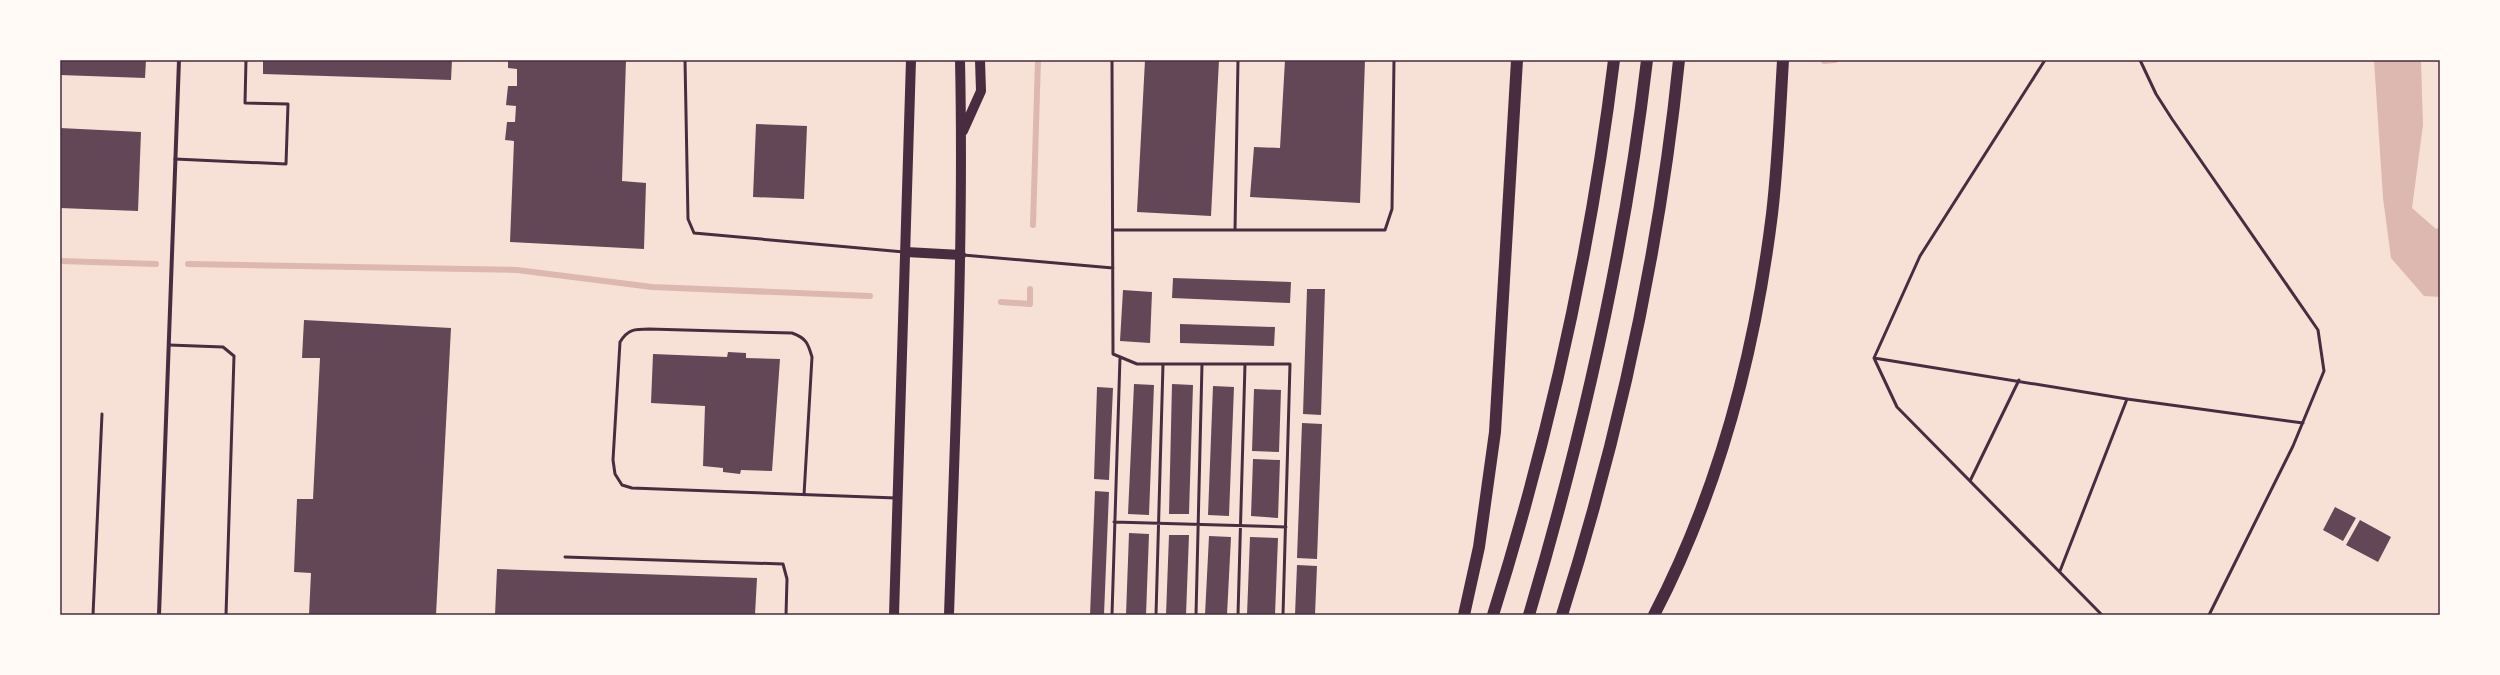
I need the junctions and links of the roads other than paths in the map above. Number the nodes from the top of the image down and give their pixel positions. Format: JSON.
{"nodes":[{"id":1,"x":179,"y":60,"type":"edge"},
{"id":2,"x":246,"y":60,"type":"edge"},
{"id":3,"x":685,"y":60,"type":"edge"},
{"id":4,"x":911,"y":60,"type":"edge"},
{"id":5,"x":960,"y":60,"type":"edge"},
{"id":6,"x":980,"y":60,"type":"edge"},
{"id":7,"x":1112,"y":60,"type":"edge"},
{"id":8,"x":1238,"y":60,"type":"edge"},
{"id":9,"x":1394,"y":60,"type":"edge"},
{"id":10,"x":1516,"y":60,"type":"edge"},
{"id":11,"x":1614,"y":60,"type":"edge"},
{"id":12,"x":1647,"y":60,"type":"edge"},
{"id":13,"x":1679,"y":60,"type":"edge"},
{"id":14,"x":1783,"y":60,"type":"edge"},
{"id":15,"x":2044,"y":60,"type":"edge"},
{"id":16,"x":2140,"y":60,"type":"edge"},
{"id":17,"x":961,"y":134,"type":"junction"},
{"id":18,"x":175,"y":159,"type":"junction"},
{"id":19,"x":1113,"y":230,"type":"junction"},
{"id":20,"x":1235,"y":230,"type":"junction"},
{"id":21,"x":906,"y":252,"type":"junction"},
{"id":22,"x":961,"y":255,"type":"junction"},
{"id":23,"x":1113,"y":268,"type":"junction"},
{"id":24,"x":169,"y":345,"type":"junction"},
{"id":25,"x":1120,"y":357,"type":"junction"},
{"id":26,"x":1874,"y":358,"type":"junction"},
{"id":27,"x":1163,"y":364,"type":"junction"},
{"id":28,"x":1202,"y":364,"type":"junction"},
{"id":29,"x":1245,"y":364,"type":"junction"},
{"id":30,"x":2019,"y":380,"type":"junction"},
{"id":31,"x":2127,"y":399,"type":"junction"},
{"id":32,"x":102,"y":414,"type":"dead end"},
{"id":33,"x":2303,"y":422,"type":"junction"},
{"id":34,"x":1970,"y":480,"type":"junction"},
{"id":35,"x":804,"y":495,"type":"junction"},
{"id":36,"x":898,"y":498,"type":"junction"},
{"id":37,"x":1114,"y":522,"type":"junction"},
{"id":38,"x":1159,"y":524,"type":"junction"},
{"id":39,"x":1198,"y":525,"type":"junction"},
{"id":40,"x":1240,"y":526,"type":"junction"},
{"id":41,"x":1286,"y":527,"type":"junction"},
{"id":42,"x":565,"y":557,"type":"dead end"},
{"id":43,"x":2060,"y":571,"type":"junction"},
{"id":44,"x":93,"y":615,"type":"edge"},
{"id":45,"x":159,"y":615,"type":"edge"},
{"id":46,"x":226,"y":615,"type":"edge"},
{"id":47,"x":786,"y":615,"type":"edge"},
{"id":48,"x":894,"y":615,"type":"edge"},
{"id":49,"x":949,"y":615,"type":"edge"},
{"id":50,"x":1112,"y":615,"type":"edge"},
{"id":51,"x":1156,"y":615,"type":"edge"},
{"id":52,"x":1196,"y":615,"type":"edge"},
{"id":53,"x":1238,"y":615,"type":"edge"},
{"id":54,"x":1284,"y":615,"type":"edge"},
{"id":55,"x":1464,"y":615,"type":"edge"},
{"id":56,"x":1493,"y":615,"type":"edge"},
{"id":57,"x":1529,"y":615,"type":"edge"},
{"id":58,"x":1562,"y":615,"type":"edge"},
{"id":59,"x":1654,"y":615,"type":"edge"},
{"id":60,"x":2102,"y":615,"type":"edge"},
{"id":61,"x":2209,"y":615,"type":"edge"}],
"edges":[{"from":1,"to":18,"type":"street"},
{"from":2,"to":18,"type":"lane"},
{"from":3,"to":21,"type":"lane"},
{"from":4,"to":21,"type":"main road"},
{"from":5,"to":17,"type":"main road"},
{"from":6,"to":17,"type":"main road"},
{"from":7,"to":19,"type":"lane"},
{"from":8,"to":20,"type":"lane"},
{"from":9,"to":20,"type":"lane"},
{"from":10,"to":55,"type":"highway"},
{"from":11,"to":56,"type":"highway"},
{"from":12,"to":57,"type":"highway"},
{"from":13,"to":58,"type":"highway"},
{"from":14,"to":59,"type":"highway"},
{"from":15,"to":26,"type":"lane"},
{"from":16,"to":33,"type":"lane"},
{"from":17,"to":22,"type":"main road"},
{"from":18,"to":24,"type":"street"},
{"from":19,"to":20,"type":"lane"},
{"from":19,"to":23,"type":"lane"},
{"from":21,"to":22,"type":"main road"},
{"from":21,"to":36,"type":"main road"},
{"from":22,"to":23,"type":"lane"},
{"from":22,"to":49,"type":"main road"},
{"from":23,"to":25,"type":"lane"},
{"from":24,"to":45,"type":"street"},
{"from":24,"to":46,"type":"lane"},
{"from":25,"to":27,"type":"lane"},
{"from":25,"to":37,"type":"lane"},
{"from":26,"to":30,"type":"lane"},
{"from":26,"to":34,"type":"lane"},
{"from":27,"to":28,"type":"lane"},
{"from":27,"to":38,"type":"lane"},
{"from":28,"to":29,"type":"lane"},
{"from":28,"to":39,"type":"lane"},
{"from":29,"to":40,"type":"lane"},
{"from":29,"to":41,"type":"lane"},
{"from":30,"to":31,"type":"lane"},
{"from":30,"to":34,"type":"lane"},
{"from":31,"to":33,"type":"lane"},
{"from":31,"to":43,"type":"lane"},
{"from":32,"to":44,"type":"lane"},
{"from":33,"to":61,"type":"lane"},
{"from":34,"to":43,"type":"lane"},
{"from":35,"to":35,"type":"lane"},
{"from":35,"to":36,"type":"lane"},
{"from":36,"to":48,"type":"main road"},
{"from":37,"to":38,"type":"lane"},
{"from":37,"to":50,"type":"lane"},
{"from":38,"to":39,"type":"lane"},
{"from":38,"to":51,"type":"lane"},
{"from":39,"to":40,"type":"lane"},
{"from":39,"to":52,"type":"lane"},
{"from":40,"to":41,"type":"lane"},
{"from":40,"to":53,"type":"lane"},
{"from":41,"to":54,"type":"lane"},
{"from":42,"to":47,"type":"lane"},
{"from":43,"to":60,"type":"lane"}]}
